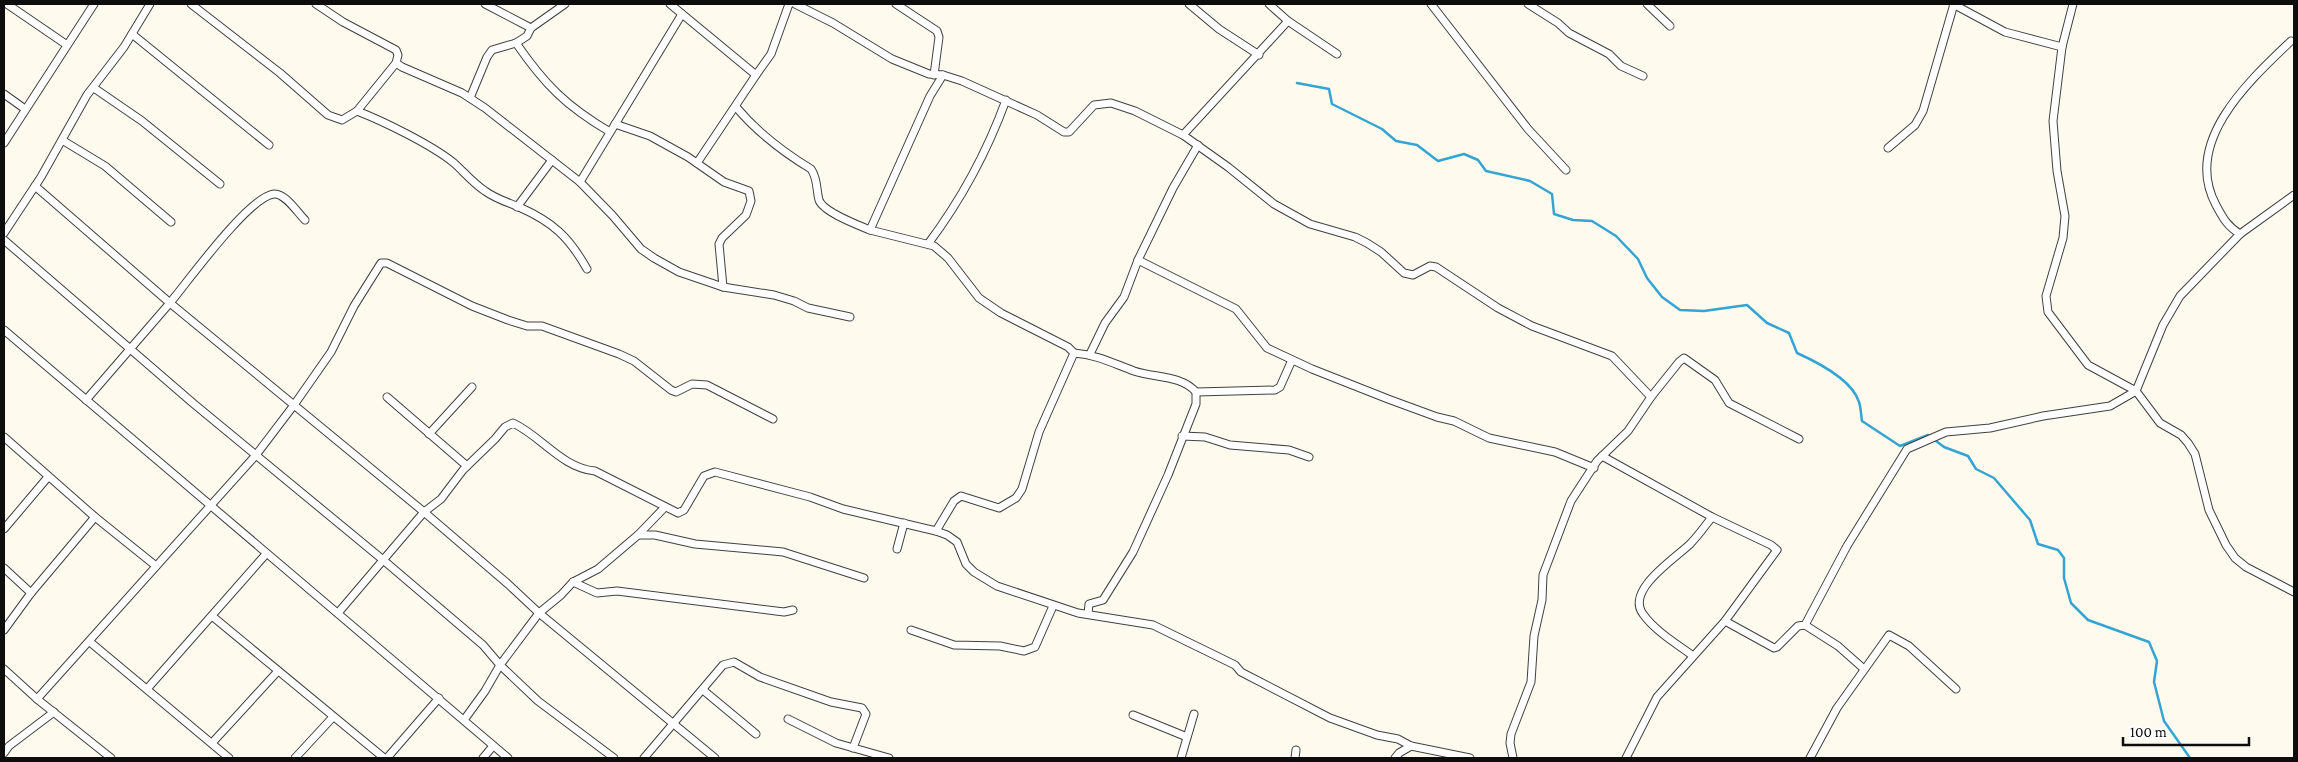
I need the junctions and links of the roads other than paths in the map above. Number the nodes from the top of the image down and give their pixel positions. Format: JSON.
{"nodes":[{"id":1,"x":8,"y":4,"type":"edge"},
{"id":2,"x":94,"y":4,"type":"edge"},
{"id":3,"x":150,"y":4,"type":"edge"},
{"id":4,"x":191,"y":4,"type":"edge"},
{"id":5,"x":316,"y":4,"type":"edge"},
{"id":6,"x":485,"y":4,"type":"edge"},
{"id":7,"x":670,"y":4,"type":"edge"},
{"id":8,"x":789,"y":4,"type":"edge"},
{"id":9,"x":795,"y":4,"type":"edge"},
{"id":10,"x":896,"y":4,"type":"edge"},
{"id":11,"x":1189,"y":4,"type":"edge"},
{"id":12,"x":1269,"y":4,"type":"edge"},
{"id":13,"x":1431,"y":4,"type":"edge"},
{"id":14,"x":1528,"y":4,"type":"edge"},
{"id":15,"x":1647,"y":4,"type":"edge"},
{"id":16,"x":1954,"y":4,"type":"edge"},
{"id":17,"x":2073,"y":4,"type":"edge"},
{"id":18,"x":560,"y":5,"type":"edge"},
{"id":19,"x":682,"y":14,"type":"junction"},
{"id":20,"x":1288,"y":21,"type":"junction"},
{"id":21,"x":1670,"y":26,"type":"dead end"},
{"id":22,"x":532,"y":28,"type":"junction"},
{"id":23,"x":132,"y":34,"type":"junction"},
{"id":24,"x":2293,"y":41,"type":"edge"},
{"id":25,"x":516,"y":43,"type":"junction"},
{"id":26,"x":67,"y":46,"type":"junction"},
{"id":27,"x":2062,"y":47,"type":"junction"},
{"id":28,"x":1337,"y":54,"type":"dead end"},
{"id":29,"x":1259,"y":55,"type":"junction"},
{"id":30,"x":396,"y":63,"type":"junction"},
{"id":31,"x":756,"y":75,"type":"junction"},
{"id":32,"x":934,"y":75,"type":"junction"},
{"id":33,"x":943,"y":75,"type":"junction"},
{"id":34,"x":1642,"y":76,"type":"dead end"},
{"id":35,"x":94,"y":88,"type":"junction"},
{"id":36,"x":4,"y":94,"type":"edge"},
{"id":37,"x":470,"y":98,"type":"junction"},
{"id":38,"x":1006,"y":100,"type":"junction"},
{"id":39,"x":736,"y":107,"type":"junction"},
{"id":40,"x":26,"y":108,"type":"junction"},
{"id":41,"x":357,"y":111,"type":"junction"},
{"id":42,"x":615,"y":124,"type":"junction"},
{"id":43,"x":610,"y":132,"type":"junction"},
{"id":44,"x":1183,"y":135,"type":"junction"},
{"id":45,"x":62,"y":140,"type":"junction"},
{"id":46,"x":4,"y":143,"type":"edge"},
{"id":47,"x":269,"y":145,"type":"dead end"},
{"id":48,"x":1198,"y":145,"type":"junction"},
{"id":49,"x":1888,"y":148,"type":"dead end"},
{"id":50,"x":552,"y":160,"type":"junction"},
{"id":51,"x":697,"y":163,"type":"junction"},
{"id":52,"x":1566,"y":170,"type":"dead end"},
{"id":53,"x":580,"y":182,"type":"junction"},
{"id":54,"x":220,"y":184,"type":"dead end"},
{"id":55,"x":35,"y":186,"type":"junction"},
{"id":56,"x":2294,"y":195,"type":"edge"},
{"id":57,"x":517,"y":206,"type":"junction"},
{"id":58,"x":305,"y":220,"type":"dead end"},
{"id":59,"x":172,"y":222,"type":"dead end"},
{"id":60,"x":870,"y":230,"type":"junction"},
{"id":61,"x":4,"y":233,"type":"edge"},
{"id":62,"x":2240,"y":234,"type":"junction"},
{"id":63,"x":4,"y":240,"type":"edge"},
{"id":64,"x":928,"y":244,"type":"junction"},
{"id":65,"x":1138,"y":260,"type":"junction"},
{"id":66,"x":587,"y":270,"type":"dead end"},
{"id":67,"x":723,"y":287,"type":"junction"},
{"id":68,"x":170,"y":303,"type":"junction"},
{"id":69,"x":850,"y":317,"type":"dead end"},
{"id":70,"x":4,"y":330,"type":"edge"},
{"id":71,"x":130,"y":348,"type":"junction"},
{"id":72,"x":1074,"y":354,"type":"junction"},
{"id":73,"x":1090,"y":354,"type":"junction"},
{"id":74,"x":1292,"y":360,"type":"junction"},
{"id":75,"x":472,"y":387,"type":"dead end"},
{"id":76,"x":2136,"y":391,"type":"junction"},
{"id":77,"x":1196,"y":392,"type":"junction"},
{"id":78,"x":387,"y":397,"type":"dead end"},
{"id":79,"x":1651,"y":397,"type":"junction"},
{"id":80,"x":86,"y":400,"type":"junction"},
{"id":81,"x":294,"y":406,"type":"junction"},
{"id":82,"x":773,"y":419,"type":"dead end"},
{"id":83,"x":429,"y":434,"type":"junction"},
{"id":84,"x":1182,"y":436,"type":"junction"},
{"id":85,"x":4,"y":437,"type":"edge"},
{"id":86,"x":1799,"y":439,"type":"dead end"},
{"id":87,"x":256,"y":455,"type":"junction"},
{"id":88,"x":1602,"y":456,"type":"junction"},
{"id":89,"x":1309,"y":457,"type":"dead end"},
{"id":90,"x":467,"y":466,"type":"junction"},
{"id":91,"x":1594,"y":468,"type":"junction"},
{"id":92,"x":48,"y":477,"type":"junction"},
{"id":93,"x":211,"y":507,"type":"junction"},
{"id":94,"x":665,"y":507,"type":"junction"},
{"id":95,"x":424,"y":512,"type":"junction"},
{"id":96,"x":95,"y":517,"type":"junction"},
{"id":97,"x":1712,"y":517,"type":"junction"},
{"id":98,"x":904,"y":523,"type":"junction"},
{"id":99,"x":4,"y":529,"type":"edge"},
{"id":100,"x":936,"y":530,"type":"junction"},
{"id":101,"x":638,"y":535,"type":"junction"},
{"id":102,"x":897,"y":549,"type":"dead end"},
{"id":103,"x":266,"y":554,"type":"junction"},
{"id":104,"x":382,"y":559,"type":"junction"},
{"id":105,"x":156,"y":566,"type":"junction"},
{"id":106,"x":4,"y":568,"type":"edge"},
{"id":107,"x":864,"y":578,"type":"dead end"},
{"id":108,"x":573,"y":582,"type":"junction"},
{"id":109,"x":2294,"y":592,"type":"edge"},
{"id":110,"x":31,"y":593,"type":"junction"},
{"id":111,"x":1053,"y":606,"type":"junction"},
{"id":112,"x":793,"y":610,"type":"dead end"},
{"id":113,"x":338,"y":613,"type":"junction"},
{"id":114,"x":538,"y":613,"type":"junction"},
{"id":115,"x":1088,"y":614,"type":"junction"},
{"id":116,"x":212,"y":616,"type":"junction"},
{"id":117,"x":1725,"y":621,"type":"junction"},
{"id":118,"x":1805,"y":625,"type":"junction"},
{"id":119,"x":4,"y":630,"type":"edge"},
{"id":120,"x":911,"y":630,"type":"dead end"},
{"id":121,"x":90,"y":642,"type":"junction"},
{"id":122,"x":1693,"y":656,"type":"junction"},
{"id":123,"x":500,"y":665,"type":"junction"},
{"id":124,"x":4,"y":669,"type":"edge"},
{"id":125,"x":1864,"y":669,"type":"junction"},
{"id":126,"x":278,"y":671,"type":"junction"},
{"id":127,"x":147,"y":689,"type":"junction"},
{"id":128,"x":1956,"y":689,"type":"dead end"},
{"id":129,"x":703,"y":690,"type":"junction"},
{"id":130,"x":438,"y":698,"type":"junction"},
{"id":131,"x":37,"y":699,"type":"junction"},
{"id":132,"x":54,"y":712,"type":"junction"},
{"id":133,"x":1194,"y":714,"type":"dead end"},
{"id":134,"x":1133,"y":715,"type":"dead end"},
{"id":135,"x":333,"y":717,"type":"junction"},
{"id":136,"x":464,"y":720,"type":"junction"},
{"id":137,"x":788,"y":720,"type":"dead end"},
{"id":138,"x":673,"y":723,"type":"junction"},
{"id":139,"x":756,"y":734,"type":"dead end"},
{"id":140,"x":1187,"y":737,"type":"junction"},
{"id":141,"x":1398,"y":739,"type":"junction"},
{"id":142,"x":212,"y":744,"type":"junction"},
{"id":143,"x":493,"y":746,"type":"junction"},
{"id":144,"x":1411,"y":746,"type":"junction"},
{"id":145,"x":853,"y":748,"type":"junction"},
{"id":146,"x":4,"y":753,"type":"edge"},
{"id":147,"x":1397,"y":755,"type":"edge"},
{"id":148,"x":110,"y":758,"type":"edge"},
{"id":149,"x":229,"y":758,"type":"edge"},
{"id":150,"x":295,"y":758,"type":"edge"},
{"id":151,"x":384,"y":758,"type":"edge"},
{"id":152,"x":388,"y":758,"type":"edge"},
{"id":153,"x":483,"y":758,"type":"edge"},
{"id":154,"x":508,"y":758,"type":"edge"},
{"id":155,"x":614,"y":758,"type":"edge"},
{"id":156,"x":644,"y":758,"type":"edge"},
{"id":157,"x":715,"y":758,"type":"edge"},
{"id":158,"x":889,"y":758,"type":"edge"},
{"id":159,"x":1181,"y":758,"type":"edge"},
{"id":160,"x":1470,"y":758,"type":"edge"},
{"id":161,"x":1513,"y":758,"type":"edge"},
{"id":162,"x":1626,"y":758,"type":"edge"},
{"id":163,"x":1810,"y":758,"type":"edge"}],
"edges":[{"from":1,"to":26,"type":"street"},
{"from":2,"to":26,"type":"street"},
{"from":3,"to":23,"type":"street"},
{"from":4,"to":41,"type":"street"},
{"from":5,"to":30,"type":"street"},
{"from":6,"to":22,"type":"street"},
{"from":7,"to":19,"type":"street"},
{"from":8,"to":31,"type":"street"},
{"from":9,"to":32,"type":"street"},
{"from":10,"to":32,"type":"street"},
{"from":11,"to":29,"type":"street"},
{"from":12,"to":20,"type":"street"},
{"from":13,"to":52,"type":"street"},
{"from":14,"to":34,"type":"street"},
{"from":15,"to":21,"type":"street"},
{"from":16,"to":27,"type":"street"},
{"from":16,"to":49,"type":"street"},
{"from":17,"to":27,"type":"street"},
{"from":18,"to":22,"type":"street"},
{"from":19,"to":31,"type":"street"},
{"from":19,"to":42,"type":"street"},
{"from":20,"to":28,"type":"street"},
{"from":20,"to":29,"type":"street"},
{"from":22,"to":25,"type":"street"},
{"from":23,"to":35,"type":"street"},
{"from":23,"to":47,"type":"street"},
{"from":24,"to":62,"type":"street"},
{"from":25,"to":37,"type":"street"},
{"from":25,"to":43,"type":"street"},
{"from":26,"to":40,"type":"street"},
{"from":27,"to":76,"type":"street"},
{"from":29,"to":44,"type":"street"},
{"from":30,"to":37,"type":"street"},
{"from":30,"to":41,"type":"street"},
{"from":31,"to":39,"type":"street"},
{"from":32,"to":33,"type":"street"},
{"from":33,"to":38,"type":"street"},
{"from":33,"to":60,"type":"street"},
{"from":35,"to":45,"type":"street"},
{"from":35,"to":54,"type":"street"},
{"from":36,"to":40,"type":"street"},
{"from":37,"to":50,"type":"street"},
{"from":38,"to":44,"type":"street"},
{"from":38,"to":64,"type":"street"},
{"from":39,"to":51,"type":"street"},
{"from":39,"to":60,"type":"street"},
{"from":40,"to":46,"type":"street"},
{"from":41,"to":57,"type":"street"},
{"from":42,"to":43,"type":"street"},
{"from":42,"to":51,"type":"street"},
{"from":43,"to":53,"type":"street"},
{"from":44,"to":48,"type":"street"},
{"from":45,"to":55,"type":"street"},
{"from":45,"to":59,"type":"street"},
{"from":48,"to":65,"type":"street"},
{"from":48,"to":79,"type":"street"},
{"from":50,"to":53,"type":"street"},
{"from":50,"to":57,"type":"street"},
{"from":51,"to":67,"type":"street"},
{"from":53,"to":67,"type":"street"},
{"from":55,"to":61,"type":"street"},
{"from":55,"to":68,"type":"street"},
{"from":56,"to":62,"type":"street"},
{"from":57,"to":66,"type":"street"},
{"from":58,"to":68,"type":"street"},
{"from":60,"to":64,"type":"street"},
{"from":62,"to":76,"type":"street"},
{"from":63,"to":71,"type":"street"},
{"from":64,"to":72,"type":"street"},
{"from":65,"to":73,"type":"street"},
{"from":65,"to":74,"type":"street"},
{"from":67,"to":69,"type":"street"},
{"from":68,"to":71,"type":"street"},
{"from":68,"to":81,"type":"street"},
{"from":70,"to":80,"type":"street"},
{"from":71,"to":80,"type":"street"},
{"from":71,"to":87,"type":"street"},
{"from":72,"to":73,"type":"street"},
{"from":72,"to":100,"type":"street"},
{"from":73,"to":77,"type":"street"},
{"from":74,"to":77,"type":"street"},
{"from":74,"to":91,"type":"street"},
{"from":75,"to":83,"type":"street"},
{"from":76,"to":109,"type":"street"},
{"from":76,"to":118,"type":"street"},
{"from":77,"to":84,"type":"street"},
{"from":78,"to":83,"type":"street"},
{"from":79,"to":86,"type":"street"},
{"from":79,"to":88,"type":"street"},
{"from":80,"to":93,"type":"street"},
{"from":81,"to":82,"type":"street"},
{"from":81,"to":87,"type":"street"},
{"from":81,"to":95,"type":"street"},
{"from":83,"to":90,"type":"street"},
{"from":84,"to":89,"type":"street"},
{"from":84,"to":115,"type":"street"},
{"from":85,"to":92,"type":"street"},
{"from":87,"to":93,"type":"street"},
{"from":87,"to":104,"type":"street"},
{"from":88,"to":91,"type":"street"},
{"from":88,"to":97,"type":"street"},
{"from":90,"to":94,"type":"street"},
{"from":90,"to":95,"type":"street"},
{"from":91,"to":161,"type":"street"},
{"from":92,"to":96,"type":"street"},
{"from":92,"to":99,"type":"street"},
{"from":93,"to":103,"type":"street"},
{"from":93,"to":105,"type":"street"},
{"from":94,"to":98,"type":"street"},
{"from":94,"to":101,"type":"street"},
{"from":95,"to":104,"type":"street"},
{"from":95,"to":114,"type":"street"},
{"from":96,"to":105,"type":"street"},
{"from":96,"to":110,"type":"street"},
{"from":97,"to":117,"type":"street"},
{"from":97,"to":122,"type":"street"},
{"from":98,"to":100,"type":"street"},
{"from":98,"to":102,"type":"street"},
{"from":100,"to":111,"type":"street"},
{"from":101,"to":107,"type":"street"},
{"from":101,"to":108,"type":"street"},
{"from":103,"to":113,"type":"street"},
{"from":103,"to":116,"type":"street"},
{"from":104,"to":113,"type":"street"},
{"from":104,"to":123,"type":"street"},
{"from":105,"to":121,"type":"street"},
{"from":106,"to":110,"type":"street"},
{"from":108,"to":112,"type":"street"},
{"from":108,"to":114,"type":"street"},
{"from":110,"to":119,"type":"street"},
{"from":111,"to":115,"type":"street"},
{"from":111,"to":120,"type":"street"},
{"from":113,"to":130,"type":"street"},
{"from":114,"to":123,"type":"street"},
{"from":114,"to":138,"type":"street"},
{"from":115,"to":141,"type":"street"},
{"from":116,"to":126,"type":"street"},
{"from":116,"to":127,"type":"street"},
{"from":117,"to":118,"type":"street"},
{"from":117,"to":122,"type":"street"},
{"from":118,"to":125,"type":"street"},
{"from":121,"to":127,"type":"street"},
{"from":121,"to":131,"type":"street"},
{"from":122,"to":162,"type":"street"},
{"from":123,"to":136,"type":"street"},
{"from":123,"to":155,"type":"street"},
{"from":124,"to":131,"type":"street"},
{"from":125,"to":128,"type":"street"},
{"from":125,"to":163,"type":"street"},
{"from":126,"to":135,"type":"street"},
{"from":126,"to":142,"type":"street"},
{"from":127,"to":142,"type":"street"},
{"from":129,"to":138,"type":"street"},
{"from":129,"to":139,"type":"street"},
{"from":129,"to":145,"type":"street"},
{"from":130,"to":136,"type":"street"},
{"from":130,"to":152,"type":"street"},
{"from":131,"to":132,"type":"street"},
{"from":132,"to":146,"type":"street"},
{"from":132,"to":148,"type":"street"},
{"from":133,"to":140,"type":"street"},
{"from":134,"to":140,"type":"street"},
{"from":135,"to":150,"type":"street"},
{"from":135,"to":151,"type":"street"},
{"from":136,"to":143,"type":"street"},
{"from":137,"to":145,"type":"street"},
{"from":138,"to":156,"type":"street"},
{"from":138,"to":157,"type":"street"},
{"from":140,"to":159,"type":"street"},
{"from":141,"to":144,"type":"street"},
{"from":141,"to":147,"type":"street"},
{"from":142,"to":149,"type":"street"},
{"from":143,"to":153,"type":"street"},
{"from":143,"to":154,"type":"street"},
{"from":144,"to":147,"type":"street"},
{"from":144,"to":160,"type":"street"},
{"from":145,"to":158,"type":"street"}]}
